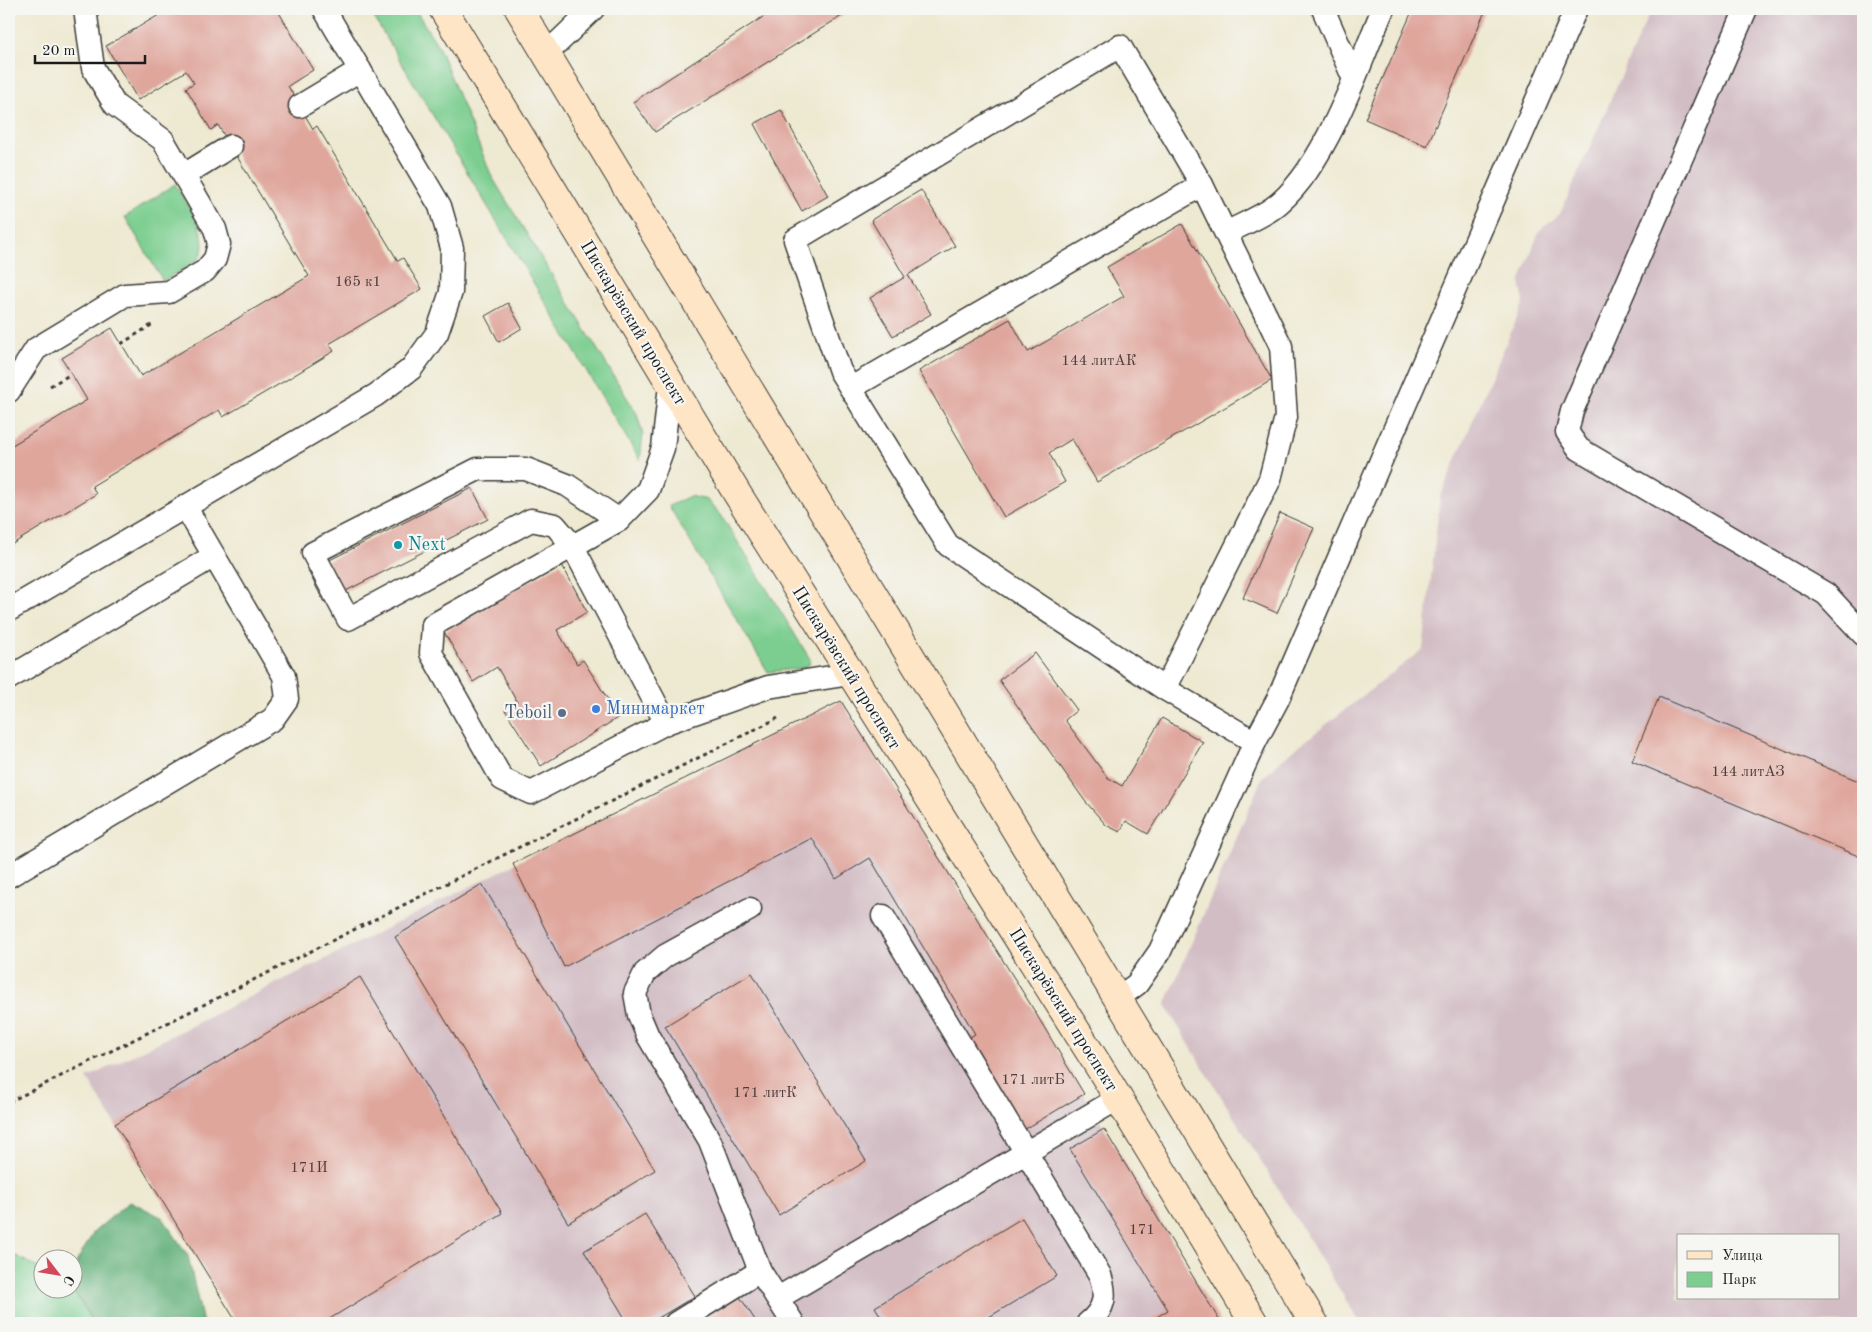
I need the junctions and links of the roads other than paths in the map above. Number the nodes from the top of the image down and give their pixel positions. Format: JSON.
{"nodes":[{"id":1,"x":85,"y":9,"type":"edge"},
{"id":2,"x":324,"y":9,"type":"edge"},
{"id":3,"x":443,"y":9,"type":"edge"},
{"id":4,"x":519,"y":9,"type":"edge"},
{"id":5,"x":593,"y":9,"type":"edge"},
{"id":6,"x":1323,"y":9,"type":"edge"},
{"id":7,"x":1383,"y":9,"type":"edge"},
{"id":8,"x":1576,"y":9,"type":"edge"},
{"id":9,"x":1746,"y":9,"type":"edge"},
{"id":10,"x":546,"y":54,"type":"junction"},
{"id":11,"x":360,"y":70,"type":"junction"},
{"id":12,"x":1353,"y":77,"type":"junction"},
{"id":13,"x":300,"y":106,"type":"dead end"},
{"id":14,"x":231,"y":146,"type":"dead end"},
{"id":15,"x":184,"y":175,"type":"junction"},
{"id":16,"x":1202,"y":185,"type":"junction"},
{"id":17,"x":1226,"y":233,"type":"junction"},
{"id":18,"x":670,"y":385,"type":"junction"},
{"id":19,"x":851,"y":388,"type":"junction"},
{"id":20,"x":9,"y":391,"type":"edge"},
{"id":21,"x":185,"y":506,"type":"junction"},
{"id":22,"x":619,"y":520,"type":"junction"},
{"id":23,"x":572,"y":545,"type":"junction"},
{"id":24,"x":214,"y":556,"type":"junction"},
{"id":25,"x":9,"y":610,"type":"edge"},
{"id":26,"x":1863,"y":634,"type":"edge"},
{"id":27,"x":850,"y":674,"type":"junction"},
{"id":28,"x":9,"y":678,"type":"edge"},
{"id":29,"x":1165,"y":689,"type":"junction"},
{"id":30,"x":666,"y":723,"type":"junction"},
{"id":31,"x":1256,"y":742,"type":"junction"},
{"id":32,"x":9,"y":876,"type":"edge"},
{"id":33,"x":750,"y":909,"type":"dead end"},
{"id":34,"x":884,"y":916,"type":"dead end"},
{"id":35,"x":1117,"y":999,"type":"junction"},
{"id":36,"x":1118,"y":1098,"type":"junction"},
{"id":37,"x":1026,"y":1152,"type":"junction"},
{"id":38,"x":760,"y":1270,"type":"junction"},
{"id":39,"x":778,"y":1298,"type":"junction"},
{"id":40,"x":676,"y":1323,"type":"edge"},
{"id":41,"x":793,"y":1323,"type":"edge"},
{"id":42,"x":1088,"y":1323,"type":"edge"},
{"id":43,"x":1254,"y":1323,"type":"edge"},
{"id":44,"x":1314,"y":1323,"type":"edge"}],
"edges":[{"from":1,"to":15,"type":"lane"},
{"from":2,"to":11,"type":"lane"},
{"from":3,"to":18,"type":"main road","name":"Пискарёвский проспект"},
{"from":4,"to":10,"type":"main road"},
{"from":5,"to":10,"type":"lane"},
{"from":6,"to":12,"type":"lane"},
{"from":7,"to":12,"type":"lane"},
{"from":8,"to":31,"type":"lane"},
{"from":9,"to":26,"type":"lane"},
{"from":10,"to":35,"type":"main road"},
{"from":11,"to":13,"type":"lane"},
{"from":11,"to":21,"type":"lane"},
{"from":12,"to":17,"type":"lane"},
{"from":14,"to":15,"type":"lane"},
{"from":15,"to":20,"type":"lane"},
{"from":16,"to":17,"type":"lane"},
{"from":16,"to":19,"type":"lane"},
{"from":16,"to":19,"type":"lane"},
{"from":17,"to":29,"type":"lane"},
{"from":18,"to":22,"type":"lane"},
{"from":18,"to":27,"type":"main road","name":"Пискарёвский проспект"},
{"from":19,"to":29,"type":"lane"},
{"from":21,"to":24,"type":"lane"},
{"from":21,"to":25,"type":"lane"},
{"from":22,"to":23,"type":"lane"},
{"from":22,"to":23,"type":"lane"},
{"from":23,"to":30,"type":"lane"},
{"from":23,"to":30,"type":"lane"},
{"from":24,"to":28,"type":"lane"},
{"from":24,"to":32,"type":"lane"},
{"from":27,"to":30,"type":"lane"},
{"from":27,"to":36,"type":"main road","name":"Пискарёвский проспект"},
{"from":29,"to":31,"type":"lane"},
{"from":31,"to":35,"type":"lane"},
{"from":33,"to":38,"type":"lane"},
{"from":34,"to":37,"type":"lane"},
{"from":35,"to":44,"type":"main road"},
{"from":36,"to":37,"type":"lane"},
{"from":36,"to":43,"type":"main road","name":"Пискарёвский проспект"},
{"from":37,"to":39,"type":"lane"},
{"from":37,"to":42,"type":"lane"},
{"from":38,"to":39,"type":"lane"},
{"from":38,"to":40,"type":"lane"},
{"from":39,"to":41,"type":"lane"}]}
